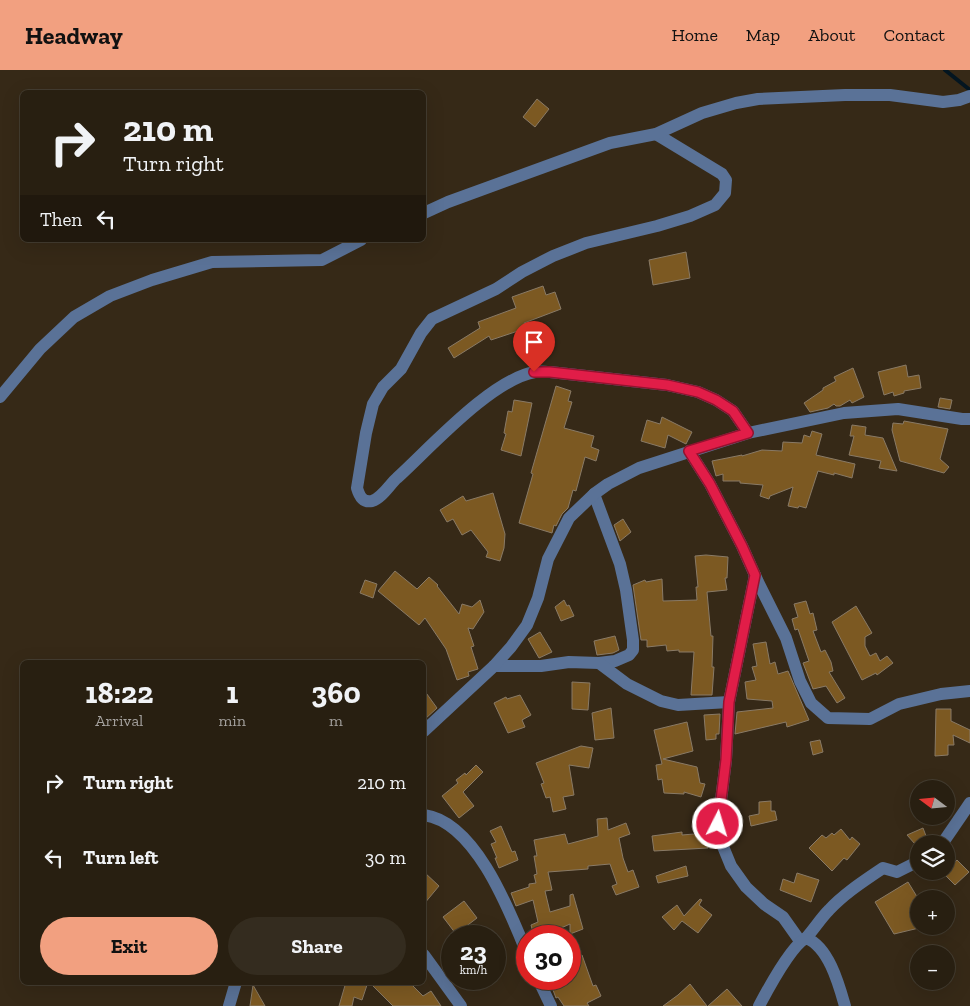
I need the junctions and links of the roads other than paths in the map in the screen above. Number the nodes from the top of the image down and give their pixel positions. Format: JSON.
{"nodes":[{"id":1,"x":970,"y":96,"type":"edge"},
{"id":2,"x":656,"y":134,"type":"junction"},
{"id":3,"x":426,"y":212,"type":"edge"},
{"id":4,"x":357,"y":242,"type":"edge"},
{"id":5,"x":0,"y":396,"type":"edge"},
{"id":6,"x":970,"y":419,"type":"edge"},
{"id":7,"x":748,"y":433,"type":"junction"},
{"id":8,"x":689,"y":451,"type":"junction"},
{"id":9,"x":594,"y":494,"type":"junction"},
{"id":10,"x":755,"y":575,"type":"junction"},
{"id":11,"x":598,"y":663,"type":"junction"},
{"id":12,"x":494,"y":666,"type":"junction"},
{"id":13,"x":970,"y":691,"type":"edge"},
{"id":14,"x":729,"y":702,"type":"junction"},
{"id":15,"x":426,"y":729,"type":"edge"},
{"id":16,"x":970,"y":803,"type":"edge"},
{"id":17,"x":426,"y":816,"type":"edge"},
{"id":18,"x":948,"y":835,"type":"edge"},
{"id":19,"x":910,"y":866,"type":"edge"},
{"id":20,"x":516,"y":929,"type":"edge"},
{"id":21,"x":803,"y":940,"type":"junction"},
{"id":22,"x":426,"y":958,"type":"edge"},
{"id":23,"x":235,"y":985,"type":"edge"},
{"id":24,"x":543,"y":990,"type":"edge"},
{"id":25,"x":229,"y":1006,"type":"edge"},
{"id":26,"x":461,"y":1006,"type":"edge"},
{"id":27,"x":551,"y":1006,"type":"edge"},
{"id":28,"x":759,"y":1006,"type":"edge"},
{"id":29,"x":845,"y":1006,"type":"edge"}],
"edges":[{"from":1,"to":2,"type":"street"},
{"from":2,"to":3,"type":"street"},
{"from":2,"to":7,"type":"street"},
{"from":4,"to":5,"type":"street"},
{"from":6,"to":7,"type":"street"},
{"from":7,"to":8,"type":"street"},
{"from":8,"to":9,"type":"street"},
{"from":8,"to":10,"type":"street"},
{"from":9,"to":11,"type":"street"},
{"from":9,"to":12,"type":"street"},
{"from":10,"to":13,"type":"street"},
{"from":10,"to":14,"type":"street"},
{"from":11,"to":12,"type":"street"},
{"from":11,"to":14,"type":"street"},
{"from":12,"to":15,"type":"street"},
{"from":14,"to":21,"type":"street"},
{"from":16,"to":18,"type":"street"},
{"from":17,"to":20,"type":"street"},
{"from":19,"to":21,"type":"street"},
{"from":21,"to":28,"type":"street"},
{"from":21,"to":29,"type":"street"},
{"from":22,"to":26,"type":"street"},
{"from":23,"to":25,"type":"street"},
{"from":24,"to":27,"type":"street"}]}
